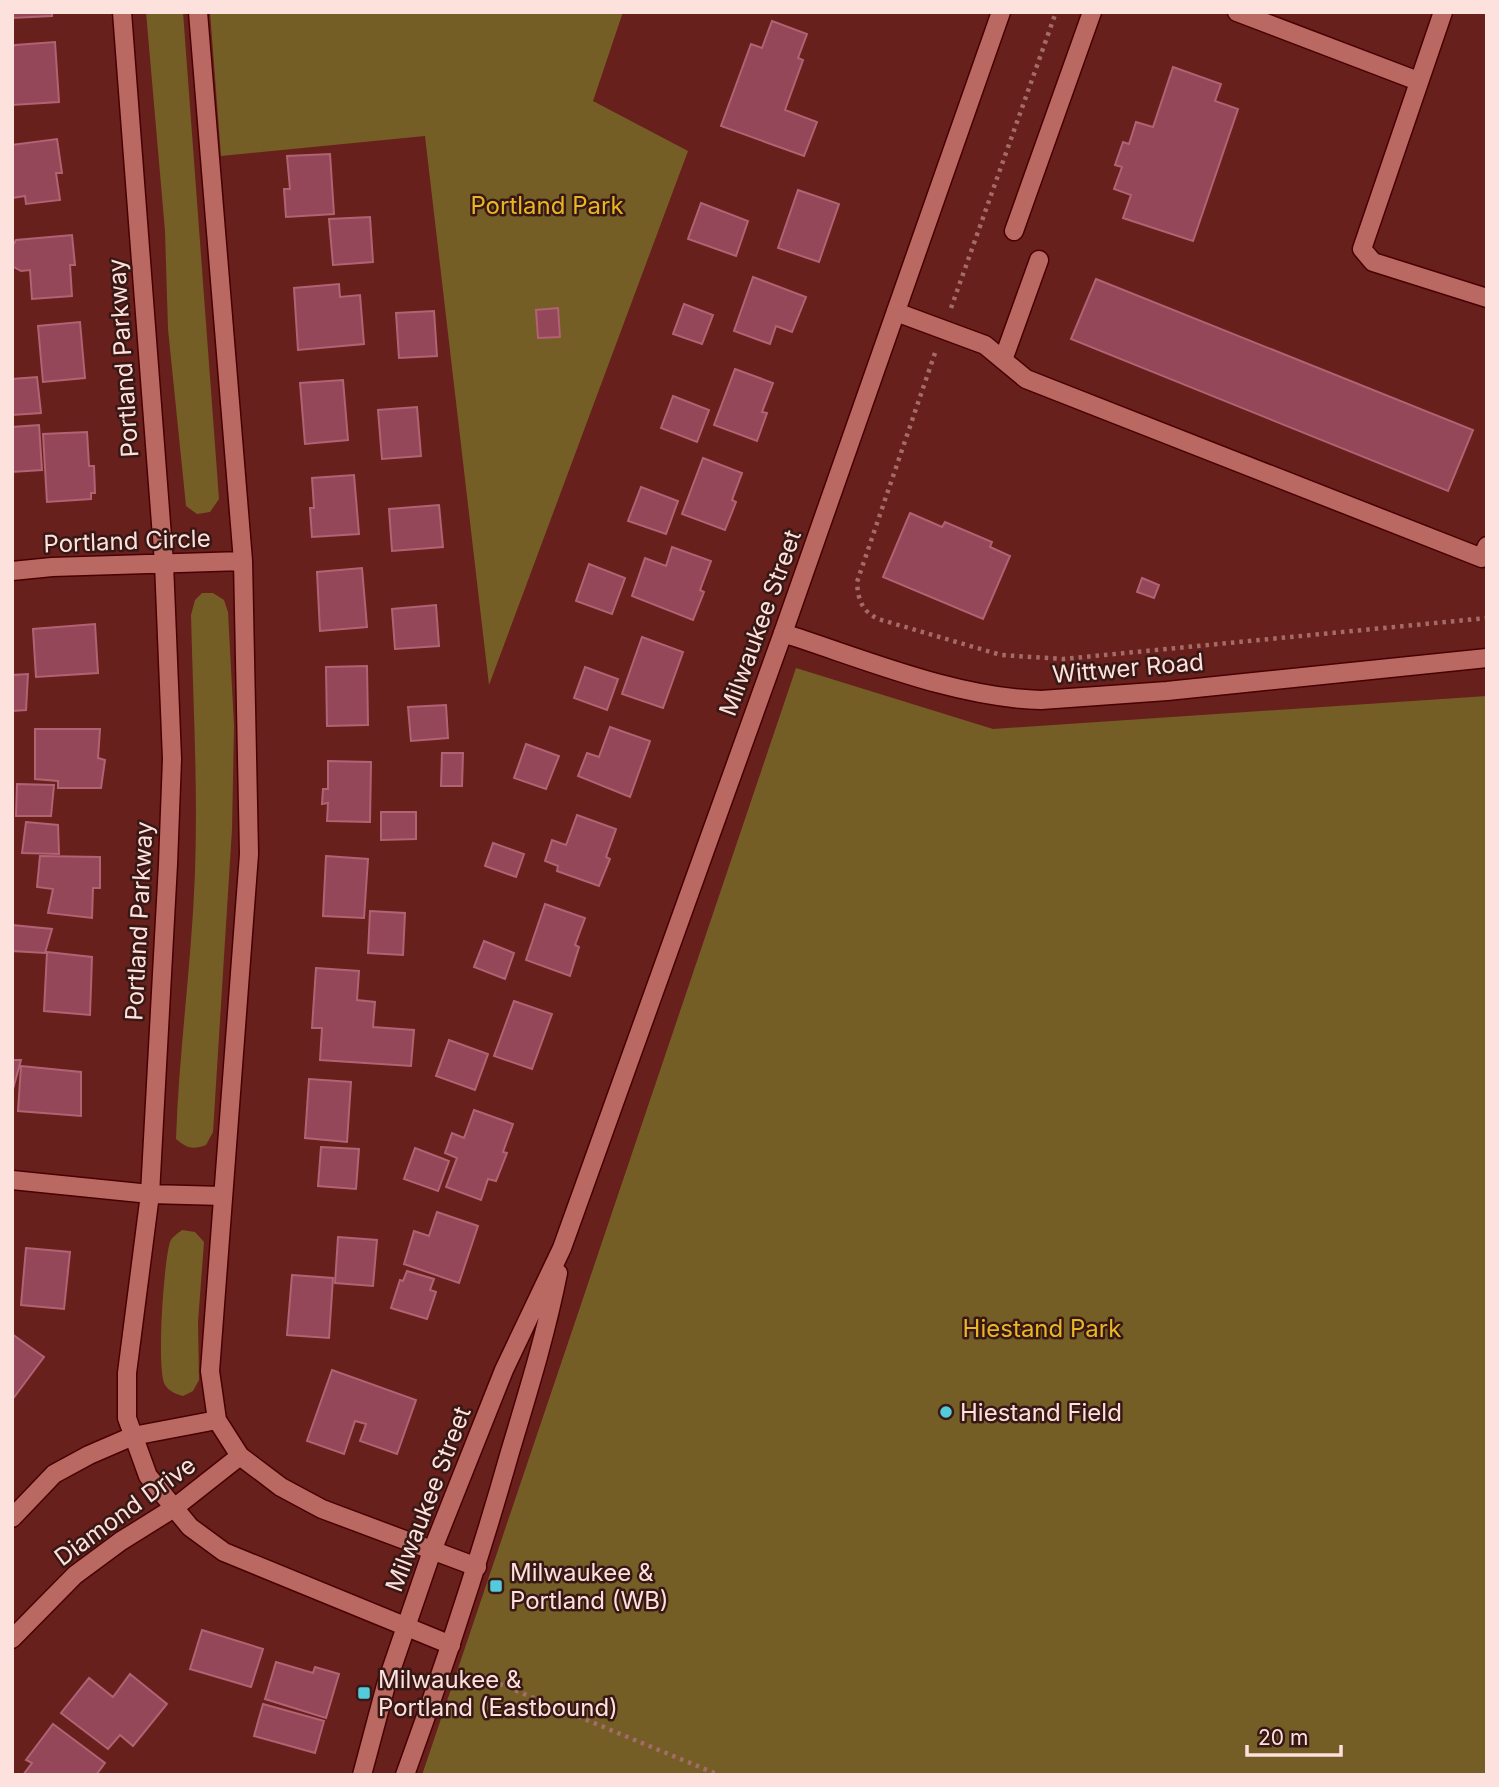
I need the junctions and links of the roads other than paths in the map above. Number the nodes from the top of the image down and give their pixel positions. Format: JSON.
{"nodes":[{"id":1,"x":122,"y":12,"type":"edge"},
{"id":2,"x":198,"y":12,"type":"edge"},
{"id":3,"x":1001,"y":12,"type":"edge"},
{"id":4,"x":1092,"y":12,"type":"edge"},
{"id":5,"x":1237,"y":12,"type":"edge"},
{"id":6,"x":1443,"y":12,"type":"edge"},
{"id":7,"x":1419,"y":81,"type":"junction"},
{"id":8,"x":1014,"y":231,"type":"dead end"},
{"id":9,"x":1040,"y":260,"type":"dead end"},
{"id":10,"x":1487,"y":298,"type":"edge"},
{"id":11,"x":896,"y":312,"type":"junction"},
{"id":12,"x":1003,"y":360,"type":"junction"},
{"id":13,"x":1487,"y":546,"type":"edge"},
{"id":14,"x":243,"y":561,"type":"junction"},
{"id":15,"x":163,"y":563,"type":"junction"},
{"id":16,"x":12,"y":571,"type":"edge"},
{"id":17,"x":783,"y":633,"type":"junction"},
{"id":18,"x":1487,"y":657,"type":"edge"},
{"id":19,"x":12,"y":1180,"type":"edge"},
{"id":20,"x":150,"y":1194,"type":"junction"},
{"id":21,"x":223,"y":1196,"type":"junction"},
{"id":22,"x":562,"y":1248,"type":"junction"},
{"id":23,"x":217,"y":1420,"type":"junction"},
{"id":24,"x":133,"y":1436,"type":"junction"},
{"id":25,"x":240,"y":1456,"type":"junction"},
{"id":26,"x":174,"y":1508,"type":"junction"},
{"id":27,"x":12,"y":1518,"type":"edge"},
{"id":28,"x":432,"y":1551,"type":"junction"},
{"id":29,"x":477,"y":1567,"type":"junction"},
{"id":30,"x":405,"y":1627,"type":"junction"},
{"id":31,"x":12,"y":1639,"type":"edge"},
{"id":32,"x":451,"y":1645,"type":"junction"},
{"id":33,"x":362,"y":1775,"type":"edge"},
{"id":34,"x":404,"y":1775,"type":"edge"}],
"edges":[{"from":1,"to":15,"type":"street","name":"Portland Parkway"},
{"from":2,"to":14,"type":"street"},
{"from":3,"to":11,"type":"street","name":"Milwaukee Street"},
{"from":4,"to":8,"type":"street"},
{"from":5,"to":7,"type":"street"},
{"from":6,"to":7,"type":"street"},
{"from":7,"to":10,"type":"street"},
{"from":9,"to":12,"type":"street"},
{"from":11,"to":12,"type":"street"},
{"from":11,"to":17,"type":"street","name":"Milwaukee Street"},
{"from":12,"to":13,"type":"street"},
{"from":14,"to":15,"type":"street","name":"Portland Circle"},
{"from":14,"to":21,"type":"street"},
{"from":15,"to":16,"type":"street","name":"Portland Circle"},
{"from":15,"to":20,"type":"street","name":"Portland Parkway"},
{"from":17,"to":18,"type":"street","name":"Wittwer Road"},
{"from":17,"to":22,"type":"street","name":"Milwaukee Street"},
{"from":19,"to":20,"type":"street"},
{"from":20,"to":21,"type":"street"},
{"from":20,"to":24,"type":"street","name":"Portland Parkway"},
{"from":21,"to":23,"type":"street"},
{"from":22,"to":28,"type":"street","name":"Milwaukee Street"},
{"from":22,"to":29,"type":"street","name":"Milwaukee Street"},
{"from":23,"to":24,"type":"street","name":"Diamond Drive"},
{"from":23,"to":25,"type":"street"},
{"from":24,"to":26,"type":"street","name":"Portland Parkway"},
{"from":24,"to":27,"type":"street","name":"Diamond Drive"},
{"from":25,"to":26,"type":"street","name":"Diamond Drive"},
{"from":25,"to":28,"type":"street"},
{"from":26,"to":30,"type":"street","name":"Portland Parkway"},
{"from":26,"to":31,"type":"street","name":"Diamond Drive"},
{"from":28,"to":29,"type":"street"},
{"from":28,"to":30,"type":"street","name":"Milwaukee Street"},
{"from":29,"to":32,"type":"street","name":"Milwaukee Street"},
{"from":30,"to":32,"type":"street","name":"Portland Parkway"},
{"from":30,"to":33,"type":"street","name":"Milwaukee Street"},
{"from":32,"to":34,"type":"street","name":"Milwaukee Street"}]}
